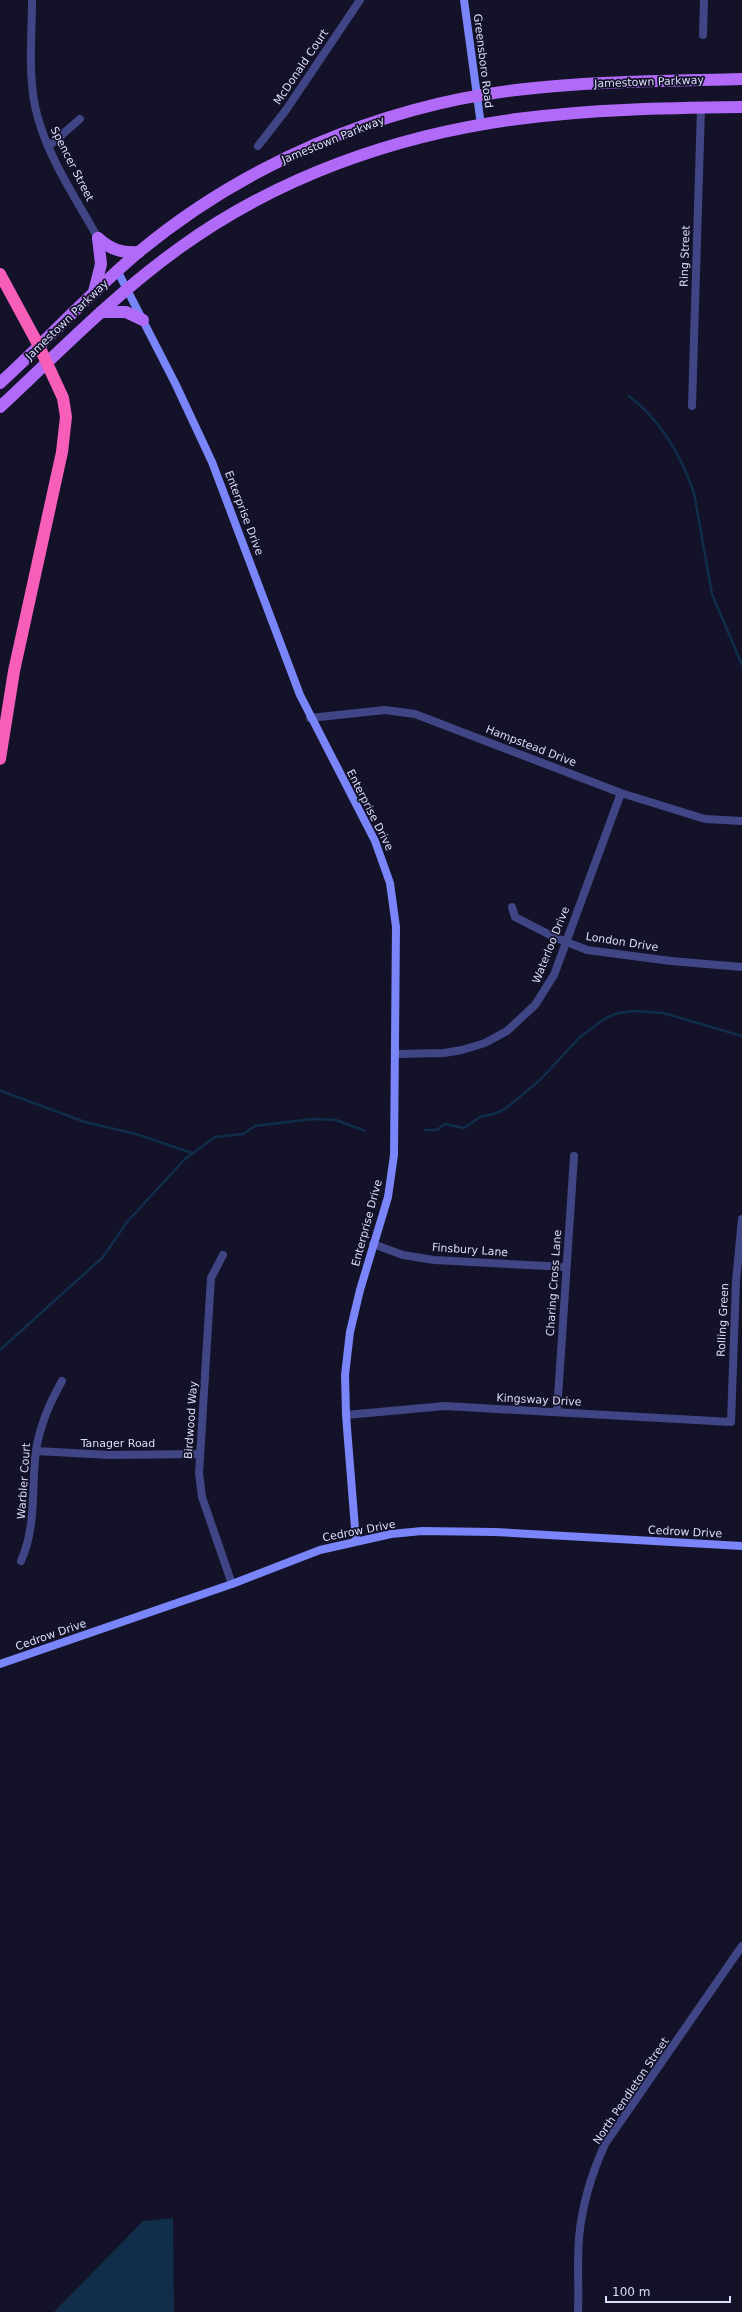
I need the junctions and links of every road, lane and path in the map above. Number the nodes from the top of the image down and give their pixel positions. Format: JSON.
{"nodes":[{"id":1,"x":32,"y":0,"type":"edge"},
{"id":2,"x":360,"y":0,"type":"edge"},
{"id":3,"x":464,"y":0,"type":"edge"},
{"id":4,"x":704,"y":0,"type":"edge"},
{"id":5,"x":703,"y":35,"type":"dead end"},
{"id":6,"x":742,"y":79,"type":"edge"},
{"id":7,"x":477,"y":96,"type":"junction"},
{"id":8,"x":742,"y":107,"type":"edge"},
{"id":9,"x":701,"y":108,"type":"junction"},
{"id":10,"x":80,"y":119,"type":"dead end"},
{"id":11,"x":481,"y":125,"type":"junction"},
{"id":12,"x":49,"y":146,"type":"junction"},
{"id":13,"x":258,"y":146,"type":"dead end"},
{"id":14,"x":98,"y":238,"type":"junction"},
{"id":15,"x":139,"y":252,"type":"junction"},
{"id":16,"x":118,"y":272,"type":"junction"},
{"id":17,"x":0,"y":274,"type":"edge"},
{"id":18,"x":127,"y":290,"type":"junction"},
{"id":19,"x":94,"y":292,"type":"junction"},
{"id":20,"x":100,"y":312,"type":"junction"},
{"id":21,"x":143,"y":320,"type":"junction"},
{"id":22,"x":39,"y":346,"type":"junction"},
{"id":23,"x":47,"y":363,"type":"junction"},
{"id":24,"x":0,"y":383,"type":"edge"},
{"id":25,"x":692,"y":406,"type":"dead end"},
{"id":26,"x":0,"y":407,"type":"edge"},
{"id":27,"x":310,"y":718,"type":"junction"},
{"id":28,"x":0,"y":760,"type":"edge"},
{"id":29,"x":621,"y":793,"type":"junction"},
{"id":30,"x":742,"y":821,"type":"edge"},
{"id":31,"x":512,"y":907,"type":"dead end"},
{"id":32,"x":566,"y":942,"type":"junction"},
{"id":33,"x":742,"y":967,"type":"edge"},
{"id":34,"x":396,"y":1054,"type":"junction"},
{"id":35,"x":574,"y":1156,"type":"dead end"},
{"id":36,"x":742,"y":1219,"type":"edge"},
{"id":37,"x":373,"y":1244,"type":"junction"},
{"id":38,"x":223,"y":1255,"type":"dead end"},
{"id":39,"x":566,"y":1267,"type":"junction"},
{"id":40,"x":739,"y":1281,"type":"edge"},
{"id":41,"x":62,"y":1381,"type":"dead end"},
{"id":42,"x":557,"y":1412,"type":"junction"},
{"id":43,"x":346,"y":1415,"type":"junction"},
{"id":44,"x":731,"y":1422,"type":"joint"},
{"id":45,"x":36,"y":1451,"type":"junction"},
{"id":46,"x":200,"y":1454,"type":"junction"},
{"id":47,"x":356,"y":1541,"type":"junction"},
{"id":48,"x":742,"y":1546,"type":"edge"},
{"id":49,"x":21,"y":1561,"type":"dead end"},
{"id":50,"x":232,"y":1584,"type":"junction"},
{"id":51,"x":0,"y":1664,"type":"edge"},
{"id":52,"x":742,"y":1946,"type":"edge"},
{"id":53,"x":578,"y":2312,"type":"edge"}],
"edges":[{"from":1,"to":12,"type":"street","name":"Spencer Street"},
{"from":2,"to":13,"type":"street","name":"McDonald Court"},
{"from":3,"to":7,"type":"street","name":"Greensboro Road"},
{"from":4,"to":5,"type":"street"},
{"from":6,"to":7,"type":"main road","name":"Jamestown Parkway"},
{"from":7,"to":11,"type":"street","name":"Greensboro Road"},
{"from":7,"to":15,"type":"main road","name":"Jamestown Parkway"},
{"from":8,"to":9,"type":"main road","name":"Jamestown Parkway"},
{"from":9,"to":11,"type":"main road","name":"Jamestown Parkway"},
{"from":9,"to":25,"type":"street","name":"Ring Street"},
{"from":10,"to":12,"type":"street"},
{"from":11,"to":18,"type":"main road","name":"Jamestown Parkway"},
{"from":12,"to":14,"type":"street","name":"Spencer Street"},
{"from":14,"to":15,"type":"main road"},
{"from":14,"to":19,"type":"main road"},
{"from":15,"to":16,"type":"main road","name":"Jamestown Parkway"},
{"from":16,"to":18,"type":"street","name":"Enterprise Drive"},
{"from":16,"to":19,"type":"main road","name":"Jamestown Parkway"},
{"from":17,"to":22,"type":"highway"},
{"from":18,"to":20,"type":"main road","name":"Jamestown Parkway"},
{"from":18,"to":21,"type":"street","name":"Enterprise Drive"},
{"from":19,"to":22,"type":"main road","name":"Jamestown Parkway"},
{"from":20,"to":21,"type":"main road"},
{"from":20,"to":23,"type":"main road","name":"Jamestown Parkway"},
{"from":21,"to":27,"type":"street","name":"Enterprise Drive"},
{"from":22,"to":23,"type":"highway"},
{"from":22,"to":24,"type":"main road","name":"Jamestown Parkway"},
{"from":23,"to":26,"type":"main road","name":"Jamestown Parkway"},
{"from":23,"to":28,"type":"highway"},
{"from":27,"to":29,"type":"street","name":"Hampstead Drive"},
{"from":27,"to":34,"type":"street","name":"Enterprise Drive"},
{"from":29,"to":30,"type":"street","name":"Hampstead Drive"},
{"from":29,"to":32,"type":"street","name":"Waterloo Drive"},
{"from":31,"to":32,"type":"street","name":"London Drive"},
{"from":32,"to":33,"type":"street","name":"London Drive"},
{"from":32,"to":34,"type":"street","name":"Waterloo Drive"},
{"from":34,"to":37,"type":"street","name":"Enterprise Drive"},
{"from":35,"to":39,"type":"street","name":"Charing Cross Lane"},
{"from":36,"to":40,"type":"street","name":"Rolling Green"},
{"from":37,"to":39,"type":"street","name":"Finsbury Lane"},
{"from":37,"to":43,"type":"street","name":"Enterprise Drive"},
{"from":38,"to":46,"type":"street","name":"Birdwood Way"},
{"from":39,"to":42,"type":"street","name":"Charing Cross Lane"},
{"from":40,"to":44,"type":"street","name":"Rolling Green"},
{"from":41,"to":45,"type":"street","name":"Warbler Court"},
{"from":42,"to":43,"type":"street","name":"Kingsway Drive"},
{"from":42,"to":44,"type":"street","name":"Kingsway Drive"},
{"from":43,"to":47,"type":"street","name":"Enterprise Drive"},
{"from":45,"to":46,"type":"street","name":"Tanager Road"},
{"from":45,"to":49,"type":"street","name":"Warbler Court"},
{"from":46,"to":50,"type":"street","name":"Birdwood Way"},
{"from":47,"to":48,"type":"street","name":"Cedrow Drive"},
{"from":47,"to":50,"type":"street","name":"Cedrow Drive"},
{"from":50,"to":51,"type":"street","name":"Cedrow Drive"},
{"from":52,"to":53,"type":"street","name":"North Pendleton Street"}]}
